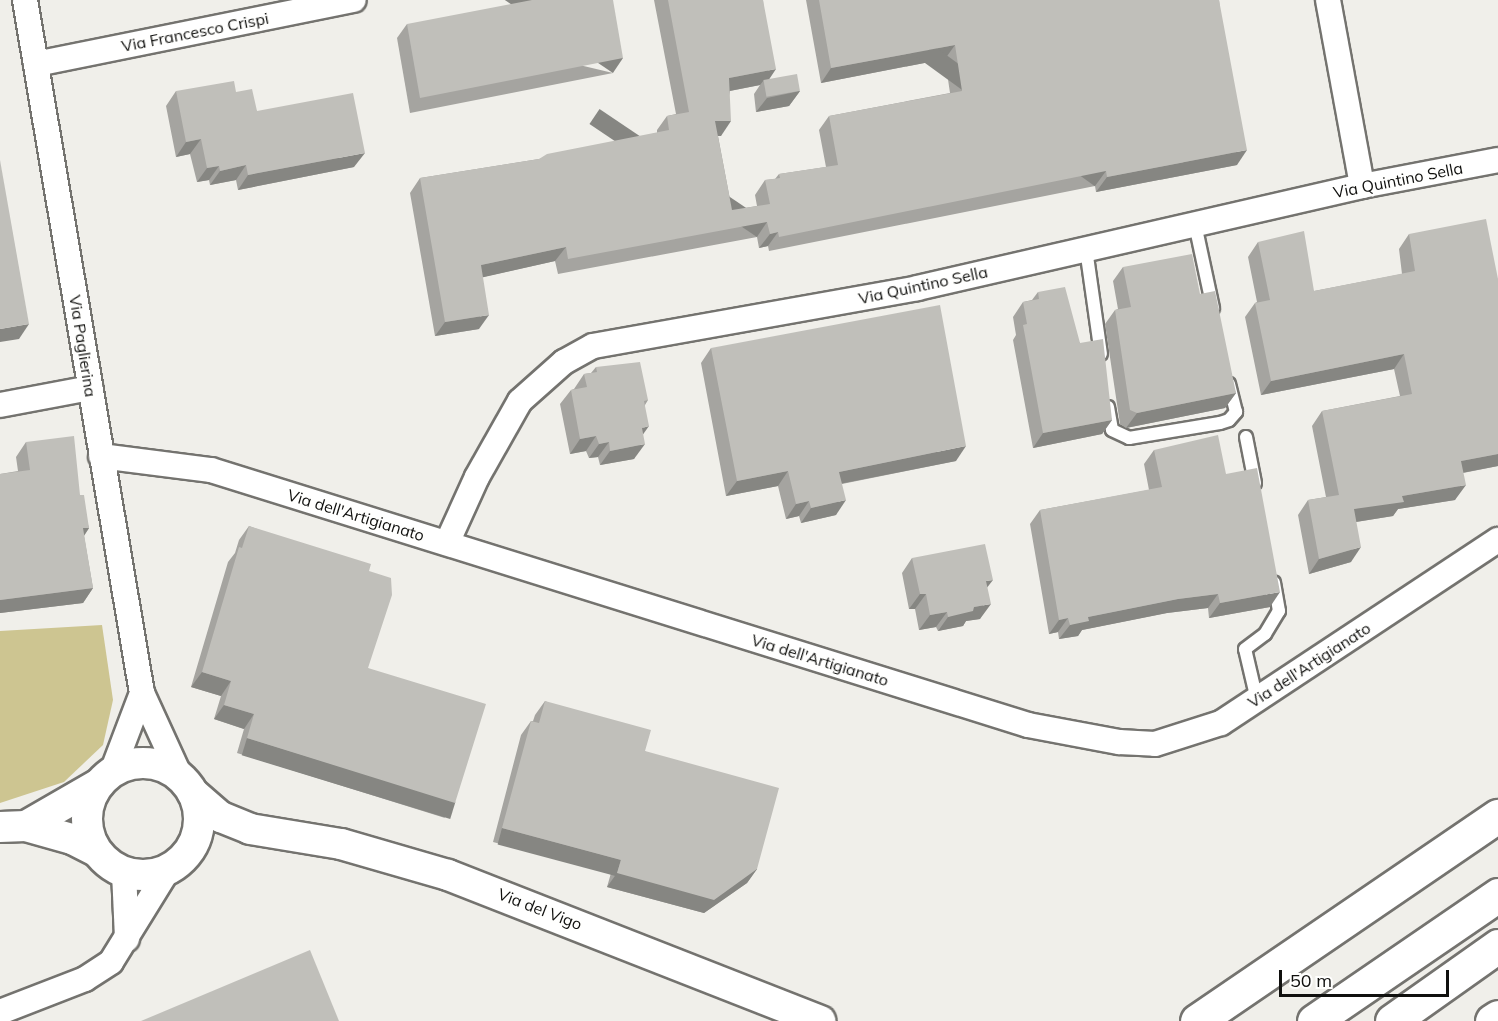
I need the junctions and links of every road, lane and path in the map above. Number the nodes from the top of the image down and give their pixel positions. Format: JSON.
{"nodes":[{"id":1,"x":25,"y":0,"type":"edge"},
{"id":2,"x":354,"y":0,"type":"edge"},
{"id":3,"x":1328,"y":0,"type":"edge"},
{"id":4,"x":36,"y":64,"type":"junction"},
{"id":5,"x":1498,"y":160,"type":"edge"},
{"id":6,"x":1362,"y":186,"type":"junction"},
{"id":7,"x":1195,"y":224,"type":"junction"},
{"id":8,"x":1086,"y":249,"type":"junction"},
{"id":9,"x":1215,"y":320,"type":"edge"},
{"id":10,"x":1226,"y":366,"type":"edge"},
{"id":11,"x":1103,"y":371,"type":"edge"},
{"id":12,"x":90,"y":388,"type":"junction"},
{"id":13,"x":1107,"y":394,"type":"edge"},
{"id":14,"x":0,"y":405,"type":"edge"},
{"id":15,"x":1246,"y":436,"type":"dead end"},
{"id":16,"x":101,"y":456,"type":"junction"},
{"id":17,"x":1257,"y":495,"type":"edge"},
{"id":18,"x":1498,"y":540,"type":"edge"},
{"id":19,"x":447,"y":543,"type":"junction"},
{"id":20,"x":1270,"y":565,"type":"edge"},
{"id":21,"x":142,"y":693,"type":"junction"},
{"id":22,"x":1257,"y":700,"type":"junction"},
{"id":23,"x":106,"y":778,"type":"junction"},
{"id":24,"x":187,"y":786,"type":"junction"},
{"id":25,"x":1498,"y":816,"type":"edge"},
{"id":26,"x":13,"y":827,"type":"edge"},
{"id":27,"x":250,"y":829,"type":"junction"},
{"id":28,"x":96,"y":851,"type":"junction"},
{"id":29,"x":173,"y":866,"type":"junction"},
{"id":30,"x":123,"y":872,"type":"junction"},
{"id":31,"x":1498,"y":895,"type":"edge"},
{"id":32,"x":127,"y":939,"type":"junction"},
{"id":33,"x":1498,"y":946,"type":"edge"},
{"id":34,"x":0,"y":1012,"type":"edge"},
{"id":35,"x":1498,"y":1017,"type":"edge"},
{"id":36,"x":820,"y":1021,"type":"edge"},
{"id":37,"x":1197,"y":1021,"type":"edge"},
{"id":38,"x":1314,"y":1021,"type":"edge"},
{"id":39,"x":1392,"y":1021,"type":"edge"},
{"id":40,"x":1492,"y":1021,"type":"edge"}],
"edges":[{"from":1,"to":4,"type":"street","name":"Via Paglierina"},
{"from":2,"to":4,"type":"street","name":"Via Francesco Crispi"},
{"from":3,"to":6,"type":"street"},
{"from":4,"to":12,"type":"street","name":"Via Paglierina"},
{"from":5,"to":6,"type":"street","name":"Via Quintino Sella"},
{"from":6,"to":7,"type":"street","name":"Via Quintino Sella"},
{"from":7,"to":8,"type":"street","name":"Via Quintino Sella"},
{"from":7,"to":9,"type":"lane"},
{"from":8,"to":11,"type":"lane"},
{"from":8,"to":19,"type":"street","name":"Via Quintino Sella"},
{"from":10,"to":13,"type":"lane"},
{"from":12,"to":14,"type":"street"},
{"from":12,"to":16,"type":"street","name":"Via Paglierina"},
{"from":15,"to":17,"type":"lane"},
{"from":16,"to":19,"type":"street","name":"Via dell'Artigianato"},
{"from":16,"to":21,"type":"street","name":"Via Paglierina"},
{"from":18,"to":22,"type":"street","name":"Via dell'Artigianato"},
{"from":19,"to":22,"type":"street","name":"Via dell'Artigianato"},
{"from":20,"to":22,"type":"lane"},
{"from":21,"to":23,"type":"street"},
{"from":21,"to":24,"type":"street","name":"Via Paglierina"},
{"from":23,"to":24,"type":"street"},
{"from":23,"to":26,"type":"street"},
{"from":23,"to":28,"type":"street"},
{"from":24,"to":27,"type":"street","name":"Via del Vigo"},
{"from":24,"to":29,"type":"street"},
{"from":25,"to":37,"type":"highway"},
{"from":26,"to":28,"type":"street"},
{"from":27,"to":29,"type":"street"},
{"from":27,"to":36,"type":"street","name":"Via del Vigo"},
{"from":28,"to":30,"type":"street"},
{"from":29,"to":30,"type":"street"},
{"from":29,"to":32,"type":"street"},
{"from":30,"to":32,"type":"street"},
{"from":31,"to":38,"type":"highway"},
{"from":32,"to":34,"type":"street"},
{"from":33,"to":39,"type":"highway"},
{"from":35,"to":40,"type":"highway"}]}
